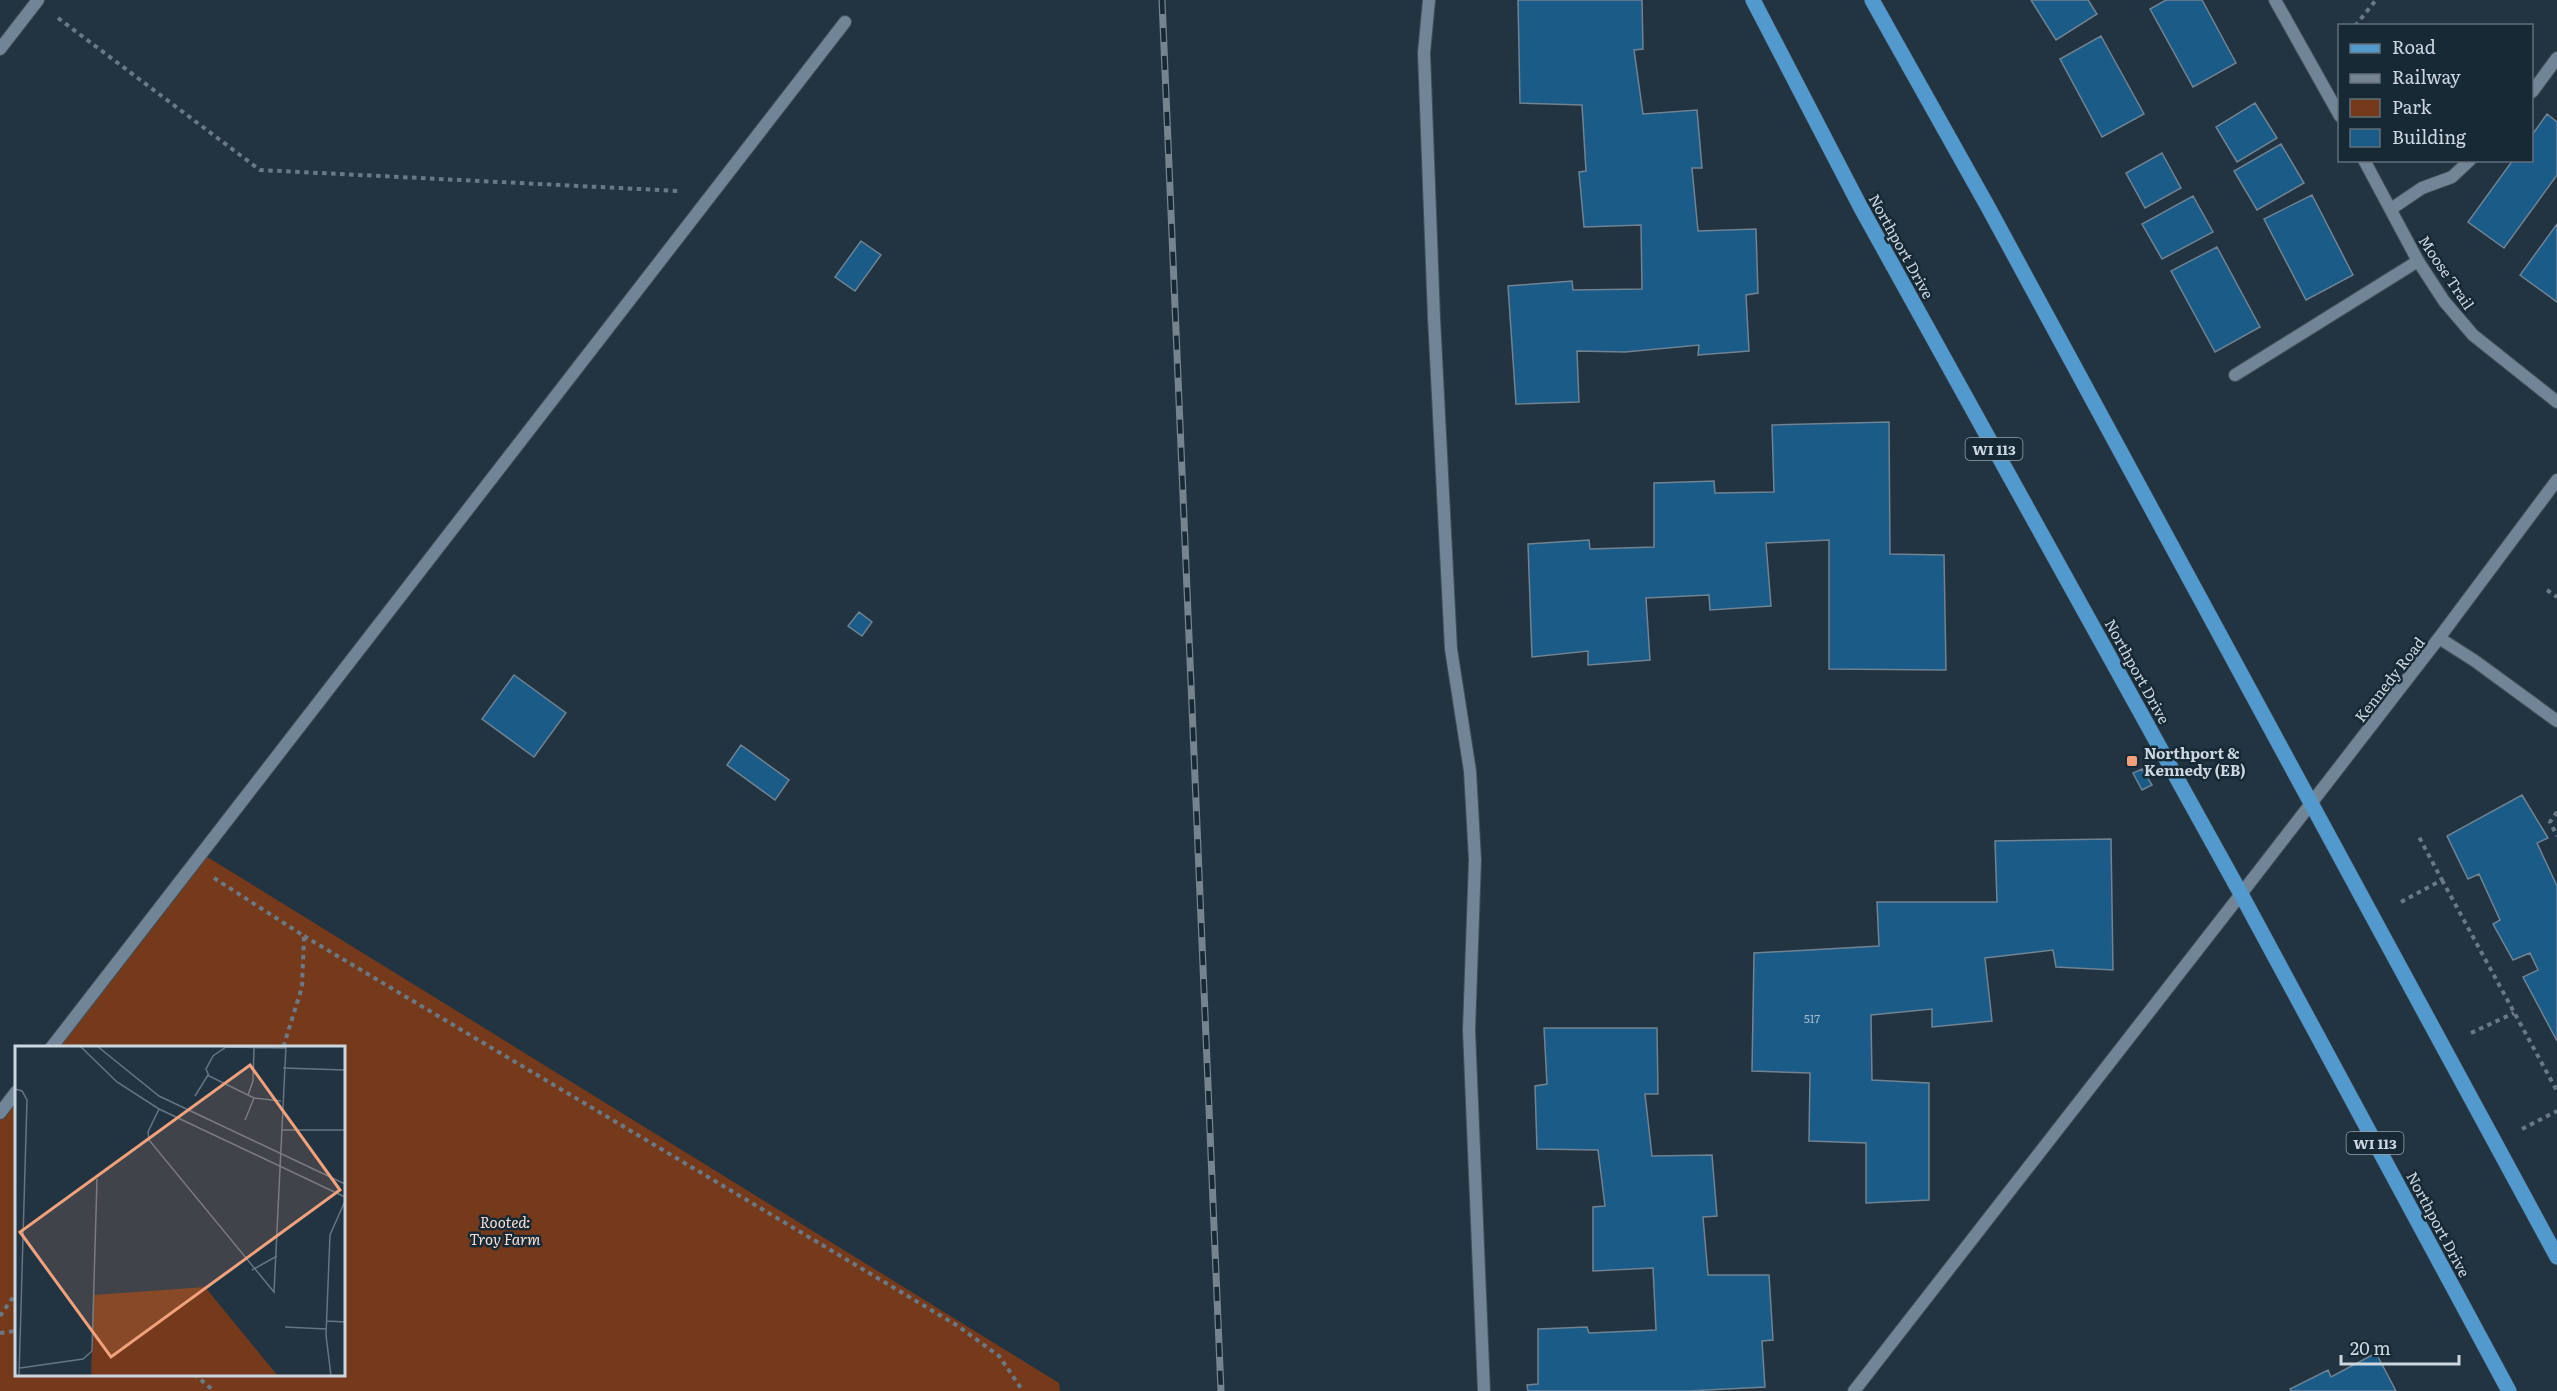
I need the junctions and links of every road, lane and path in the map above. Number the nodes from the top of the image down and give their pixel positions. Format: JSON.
{"nodes":[{"id":1,"x":1429,"y":0,"type":"edge"},
{"id":2,"x":1753,"y":0,"type":"edge"},
{"id":3,"x":1872,"y":0,"type":"edge"},
{"id":4,"x":2275,"y":0,"type":"edge"},
{"id":5,"x":2376,"y":0,"type":"edge"},
{"id":6,"x":37,"y":1,"type":"edge"},
{"id":7,"x":845,"y":22,"type":"dead end"},
{"id":8,"x":2357,"y":24,"type":"edge"},
{"id":9,"x":0,"y":49,"type":"edge"},
{"id":10,"x":2557,"y":58,"type":"edge"},
{"id":11,"x":2533,"y":91,"type":"edge"},
{"id":12,"x":2338,"y":112,"type":"edge"},
{"id":13,"x":2365,"y":162,"type":"edge"},
{"id":14,"x":2468,"y":162,"type":"edge"},
{"id":15,"x":713,"y":192,"type":"junction"},
{"id":16,"x":2391,"y":209,"type":"junction"},
{"id":17,"x":2418,"y":261,"type":"junction"},
{"id":18,"x":2235,"y":375,"type":"dead end"},
{"id":19,"x":2557,"y":402,"type":"edge"},
{"id":20,"x":2557,"y":480,"type":"edge"},
{"id":21,"x":2547,"y":590,"type":"dead end"},
{"id":22,"x":2557,"y":597,"type":"edge"},
{"id":23,"x":2439,"y":638,"type":"junction"},
{"id":24,"x":2557,"y":721,"type":"edge"},
{"id":25,"x":2312,"y":802,"type":"junction"},
{"id":26,"x":2557,"y":812,"type":"edge"},
{"id":27,"x":2418,"y":835,"type":"dead end"},
{"id":28,"x":2557,"y":836,"type":"edge"},
{"id":29,"x":193,"y":864,"type":"junction"},
{"id":30,"x":2442,"y":880,"type":"junction"},
{"id":31,"x":2241,"y":894,"type":"junction"},
{"id":32,"x":2401,"y":902,"type":"dead end"},
{"id":33,"x":304,"y":936,"type":"junction"},
{"id":34,"x":2514,"y":1013,"type":"junction"},
{"id":35,"x":2471,"y":1033,"type":"dead end"},
{"id":36,"x":52,"y":1046,"type":"edge"},
{"id":37,"x":283,"y":1046,"type":"edge"},
{"id":38,"x":2557,"y":1091,"type":"edge"},
{"id":39,"x":15,"y":1093,"type":"edge"},
{"id":40,"x":2557,"y":1111,"type":"edge"},
{"id":41,"x":0,"y":1113,"type":"edge"},
{"id":42,"x":2522,"y":1129,"type":"dead end"},
{"id":43,"x":2557,"y":1257,"type":"edge"},
{"id":44,"x":15,"y":1294,"type":"edge"},
{"id":45,"x":0,"y":1316,"type":"edge"},
{"id":46,"x":15,"y":1330,"type":"edge"},
{"id":47,"x":0,"y":1333,"type":"edge"},
{"id":48,"x":196,"y":1376,"type":"edge"},
{"id":49,"x":214,"y":1391,"type":"edge"},
{"id":50,"x":1023,"y":1391,"type":"edge"},
{"id":51,"x":1484,"y":1391,"type":"edge"},
{"id":52,"x":1854,"y":1391,"type":"edge"},
{"id":53,"x":2509,"y":1391,"type":"edge"}],
"edges":[{"from":1,"to":51,"type":"street"},
{"from":2,"to":31,"type":"main road","name":"Northport Drive","number":"WI 113"},
{"from":3,"to":25,"type":"main road"},
{"from":4,"to":12,"type":"street"},
{"from":5,"to":8,"type":"path"},
{"from":6,"to":9,"type":"street"},
{"from":6,"to":15,"type":"path"},
{"from":7,"to":15,"type":"street"},
{"from":10,"to":11,"type":"street"},
{"from":13,"to":16,"type":"street","name":"Moose Trail"},
{"from":14,"to":16,"type":"street"},
{"from":15,"to":29,"type":"street"},
{"from":16,"to":17,"type":"street","name":"Moose Trail"},
{"from":17,"to":18,"type":"street"},
{"from":17,"to":19,"type":"street","name":"Moose Trail"},
{"from":20,"to":23,"type":"street","name":"Kennedy Road"},
{"from":21,"to":22,"type":"path"},
{"from":23,"to":24,"type":"street"},
{"from":23,"to":25,"type":"street","name":"Kennedy Road"},
{"from":25,"to":31,"type":"street","name":"Kennedy Road"},
{"from":25,"to":43,"type":"main road"},
{"from":26,"to":28,"type":"path"},
{"from":27,"to":30,"type":"path"},
{"from":29,"to":33,"type":"path"},
{"from":29,"to":36,"type":"street"},
{"from":30,"to":32,"type":"path"},
{"from":30,"to":34,"type":"path"},
{"from":31,"to":52,"type":"street","name":"Kennedy Road"},
{"from":31,"to":53,"type":"main road","name":"Northport Drive","number":"WI 113"},
{"from":33,"to":37,"type":"path"},
{"from":33,"to":50,"type":"path"},
{"from":34,"to":35,"type":"path"},
{"from":34,"to":38,"type":"path"},
{"from":39,"to":41,"type":"street"},
{"from":40,"to":42,"type":"path"},
{"from":44,"to":45,"type":"path"},
{"from":46,"to":47,"type":"path"},
{"from":48,"to":49,"type":"path"}]}
